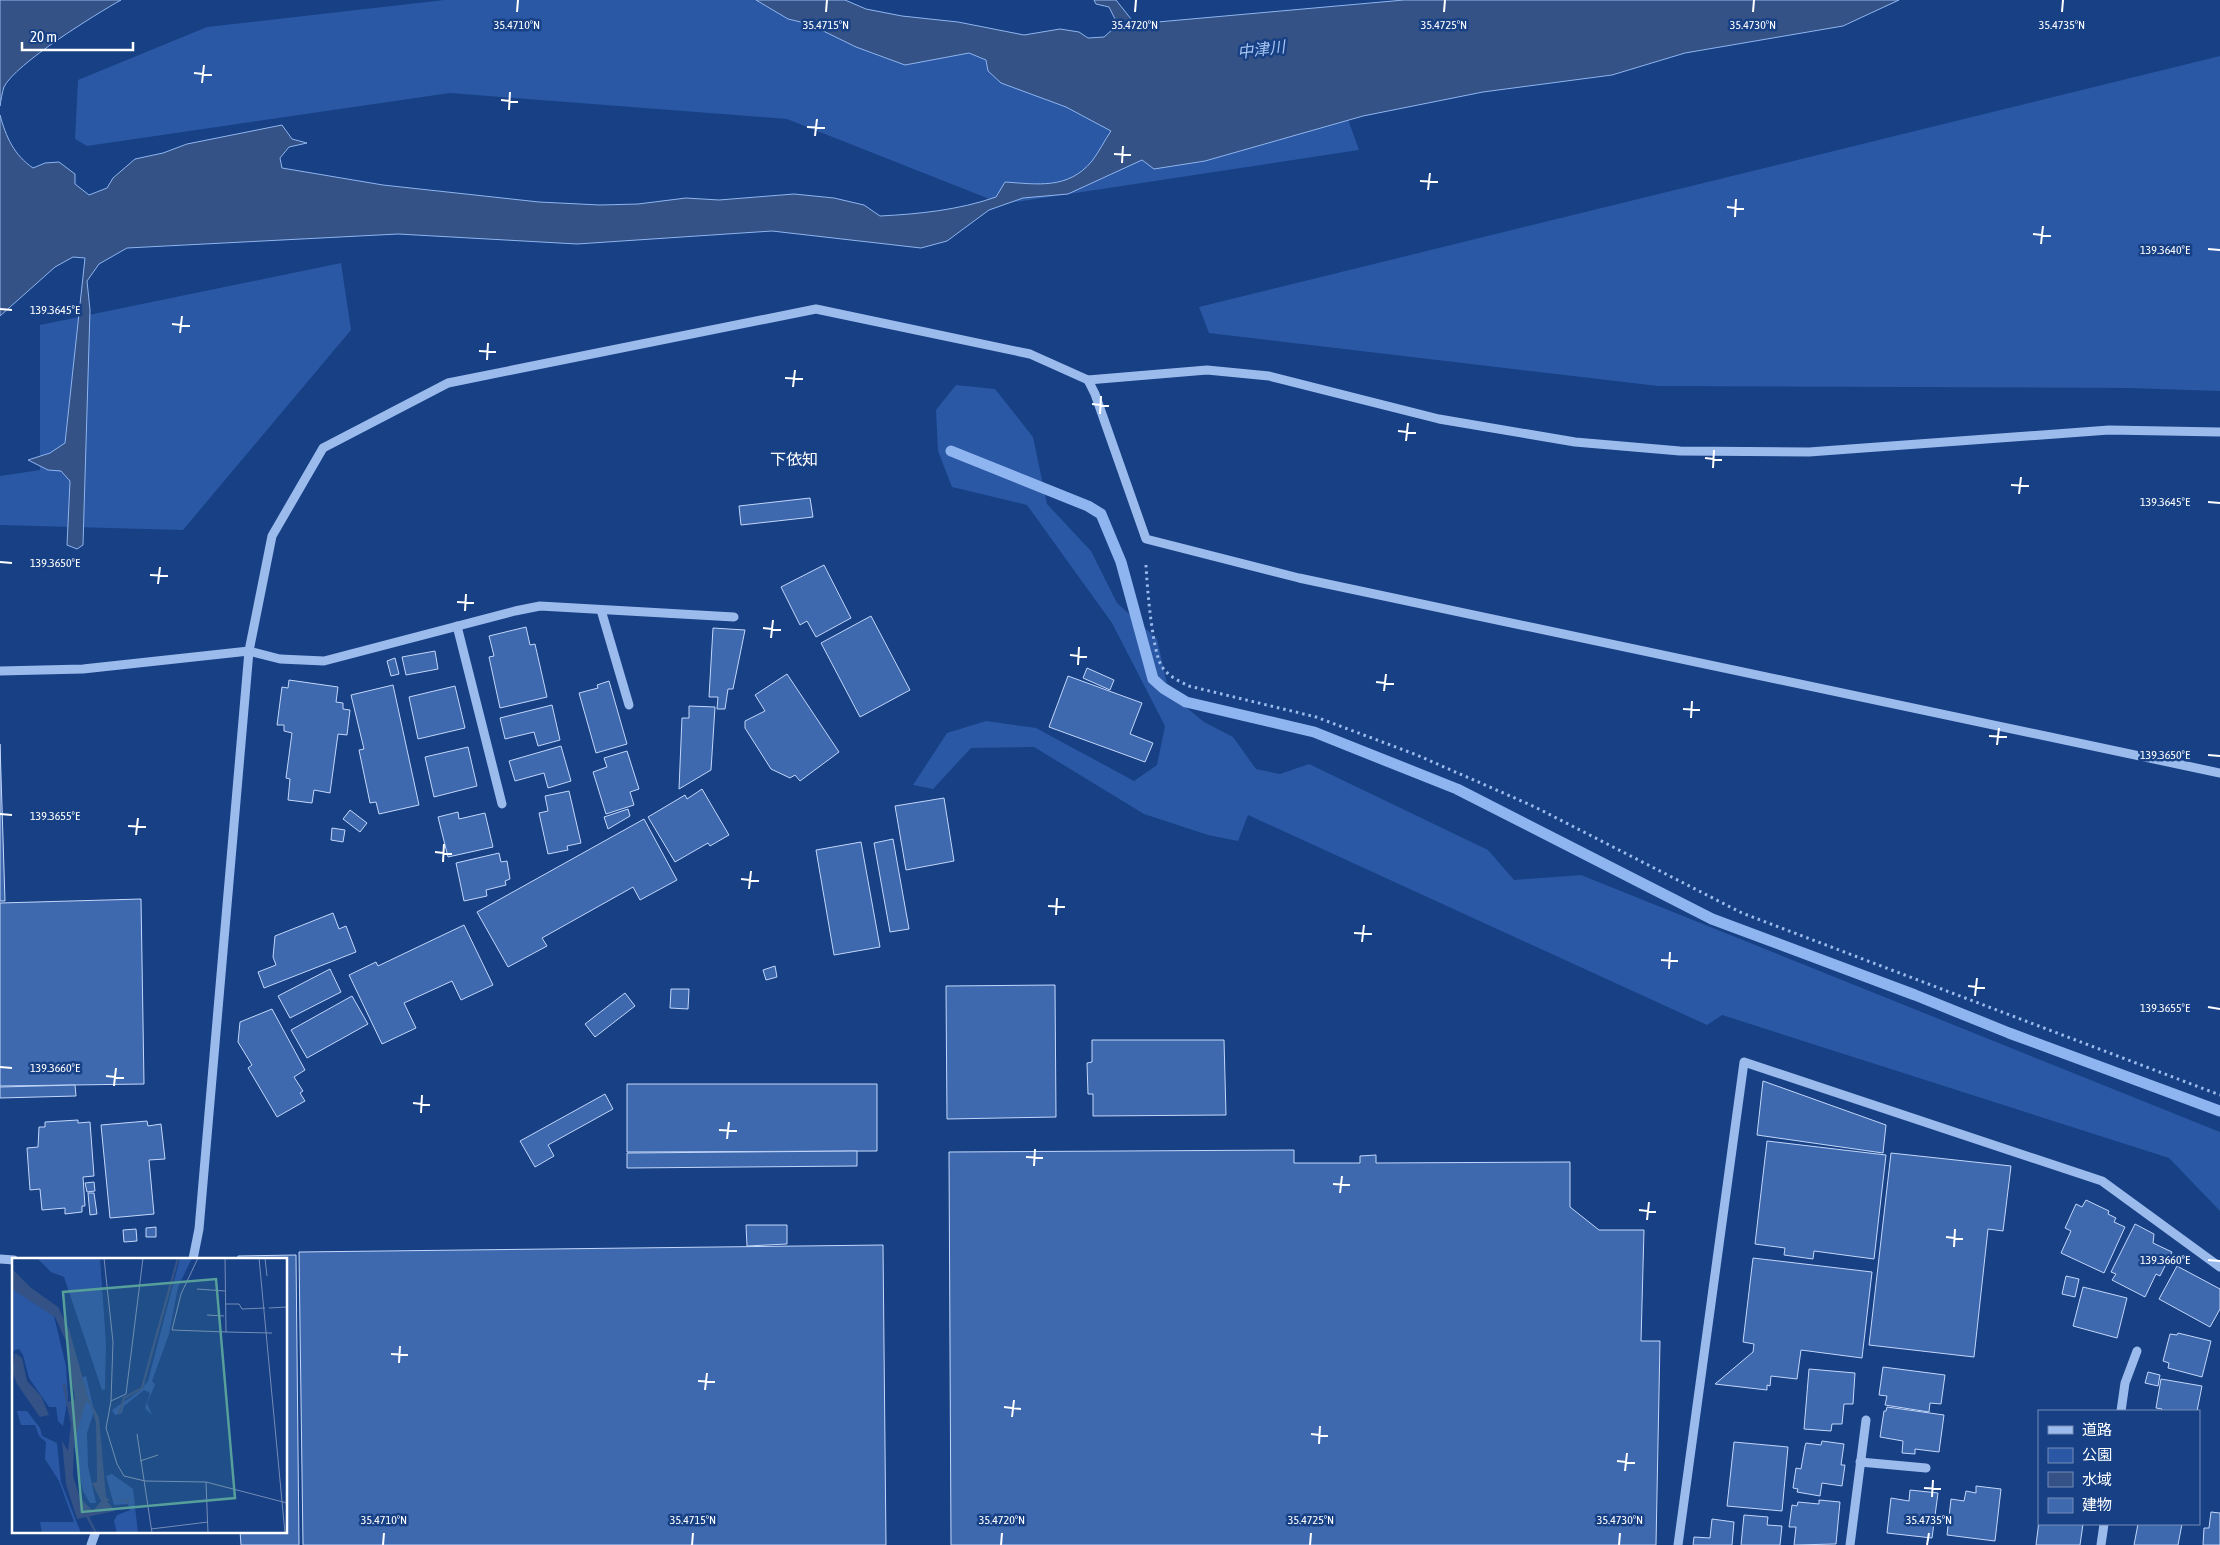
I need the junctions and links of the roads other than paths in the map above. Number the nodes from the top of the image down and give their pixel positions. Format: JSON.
{"nodes":[{"id":1,"x":1088,"y":380,"type":"junction"},
{"id":2,"x":2220,"y":432,"type":"edge"},
{"id":3,"x":601,"y":610,"type":"junction"},
{"id":4,"x":734,"y":617,"type":"dead end"},
{"id":5,"x":457,"y":626,"type":"junction"},
{"id":6,"x":249,"y":651,"type":"junction"},
{"id":7,"x":0,"y":671,"type":"edge"},
{"id":8,"x":630,"y":705,"type":"dead end"},
{"id":9,"x":2220,"y":773,"type":"edge"},
{"id":10,"x":502,"y":804,"type":"dead end"},
{"id":11,"x":193,"y":1258,"type":"edge"},
{"id":12,"x":2220,"y":1267,"type":"edge"},
{"id":13,"x":2136,"y":1351,"type":"dead end"},
{"id":14,"x":2121,"y":1410,"type":"edge"},
{"id":15,"x":1866,"y":1420,"type":"dead end"},
{"id":16,"x":1860,"y":1462,"type":"junction"},
{"id":17,"x":1926,"y":1468,"type":"dead end"},
{"id":18,"x":2104,"y":1525,"type":"edge"},
{"id":19,"x":96,"y":1532,"type":"edge"},
{"id":20,"x":91,"y":1545,"type":"edge"},
{"id":21,"x":1678,"y":1545,"type":"edge"},
{"id":22,"x":1850,"y":1545,"type":"edge"},
{"id":23,"x":2101,"y":1545,"type":"edge"}],
"edges":[{"from":1,"to":2,"type":"street"},
{"from":1,"to":6,"type":"street"},
{"from":1,"to":9,"type":"street"},
{"from":3,"to":4,"type":"street"},
{"from":3,"to":5,"type":"street"},
{"from":3,"to":8,"type":"street"},
{"from":5,"to":6,"type":"street"},
{"from":5,"to":10,"type":"street"},
{"from":6,"to":7,"type":"street"},
{"from":6,"to":11,"type":"street"},
{"from":12,"to":21,"type":"street"},
{"from":13,"to":14,"type":"street"},
{"from":15,"to":16,"type":"street"},
{"from":16,"to":17,"type":"street"},
{"from":16,"to":22,"type":"street"},
{"from":18,"to":23,"type":"street"},
{"from":19,"to":20,"type":"street"}]}
